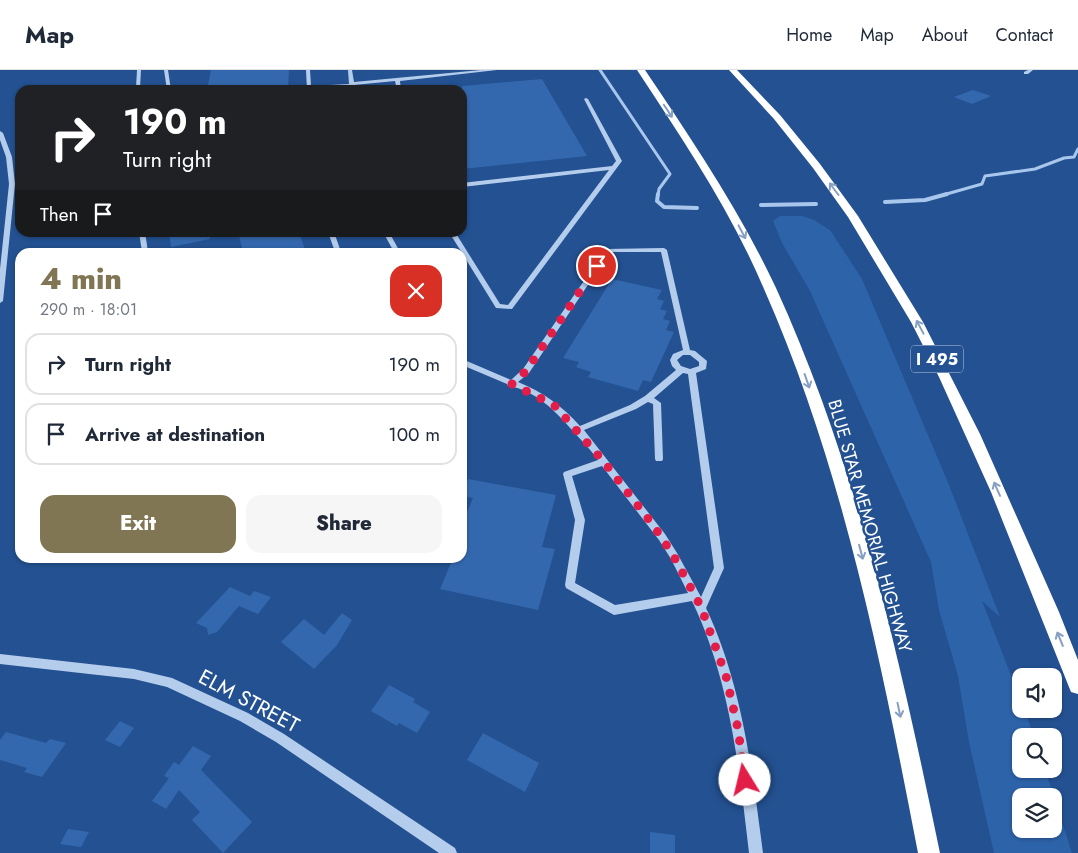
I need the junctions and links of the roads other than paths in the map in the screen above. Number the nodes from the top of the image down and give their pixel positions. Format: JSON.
{"nodes":[{"id":1,"x":139,"y":70,"type":"edge"},
{"id":2,"x":166,"y":70,"type":"edge"},
{"id":3,"x":308,"y":70,"type":"edge"},
{"id":4,"x":350,"y":70,"type":"edge"},
{"id":5,"x":495,"y":70,"type":"edge"},
{"id":6,"x":641,"y":70,"type":"edge"},
{"id":7,"x":732,"y":70,"type":"edge"},
{"id":8,"x":1031,"y":70,"type":"edge"},
{"id":9,"x":1026,"y":73,"type":"dead end"},
{"id":10,"x":397,"y":79,"type":"junction"},
{"id":11,"x":138,"y":85,"type":"edge"},
{"id":12,"x":168,"y":85,"type":"edge"},
{"id":13,"x":309,"y":85,"type":"edge"},
{"id":14,"x":352,"y":85,"type":"edge"},
{"id":15,"x":358,"y":85,"type":"edge"},
{"id":16,"x":398,"y":85,"type":"edge"},
{"id":17,"x":586,"y":99,"type":"dead end"},
{"id":18,"x":0,"y":133,"type":"edge"},
{"id":19,"x":613,"y":168,"type":"junction"},
{"id":20,"x":467,"y":184,"type":"edge"},
{"id":21,"x":389,"y":237,"type":"edge"},
{"id":22,"x":455,"y":237,"type":"edge"},
{"id":23,"x":395,"y":248,"type":"edge"},
{"id":24,"x":462,"y":248,"type":"edge"},
{"id":25,"x":467,"y":256,"type":"edge"},
{"id":26,"x":0,"y":301,"type":"edge"},
{"id":27,"x":687,"y":352,"type":"junction"},
{"id":28,"x":467,"y":365,"type":"edge"},
{"id":29,"x":681,"y":370,"type":"junction"},
{"id":30,"x":692,"y":372,"type":"junction"},
{"id":31,"x":512,"y":384,"type":"junction"},
{"id":32,"x":648,"y":398,"type":"junction"},
{"id":33,"x":577,"y":430,"type":"junction"},
{"id":34,"x":658,"y":459,"type":"dead end"},
{"id":35,"x":604,"y":462,"type":"junction"},
{"id":36,"x":695,"y":596,"type":"junction"},
{"id":37,"x":701,"y":607,"type":"junction"},
{"id":38,"x":0,"y":659,"type":"edge"},
{"id":39,"x":1078,"y":684,"type":"edge"},
{"id":40,"x":450,"y":853,"type":"edge"},
{"id":41,"x":756,"y":853,"type":"edge"},
{"id":42,"x":928,"y":853,"type":"edge"}],
"edges":[{"from":1,"to":11,"type":"street"},
{"from":2,"to":12,"type":"street"},
{"from":3,"to":13,"type":"street"},
{"from":4,"to":14,"type":"street"},
{"from":5,"to":10,"type":"street"},
{"from":6,"to":42,"type":"highway","name":"BLUE STAR MEMORIAL HIGHWAY","one_way":true},
{"from":39,"to":7,"type":"highway","number":"I 495","one_way":true},
{"from":8,"to":9,"type":"street"},
{"from":10,"to":15,"type":"street"},
{"from":10,"to":16,"type":"street"},
{"from":17,"to":19,"type":"street"},
{"from":18,"to":26,"type":"street"},
{"from":19,"to":20,"type":"street"},
{"from":19,"to":25,"type":"street"},
{"from":21,"to":23,"type":"street"},
{"from":22,"to":24,"type":"street"},
{"from":27,"to":29,"type":"street"},
{"from":27,"to":30,"type":"street"},
{"from":27,"to":31,"type":"street"},
{"from":28,"to":31,"type":"street"},
{"from":29,"to":30,"type":"street"},
{"from":29,"to":32,"type":"street"},
{"from":30,"to":37,"type":"street"},
{"from":31,"to":33,"type":"street"},
{"from":32,"to":33,"type":"street"},
{"from":32,"to":34,"type":"street"},
{"from":33,"to":35,"type":"street"},
{"from":35,"to":36,"type":"street"},
{"from":35,"to":36,"type":"street"},
{"from":36,"to":37,"type":"street"},
{"from":37,"to":41,"type":"street"},
{"from":38,"to":40,"type":"street","name":"ELM STREET"}]}
